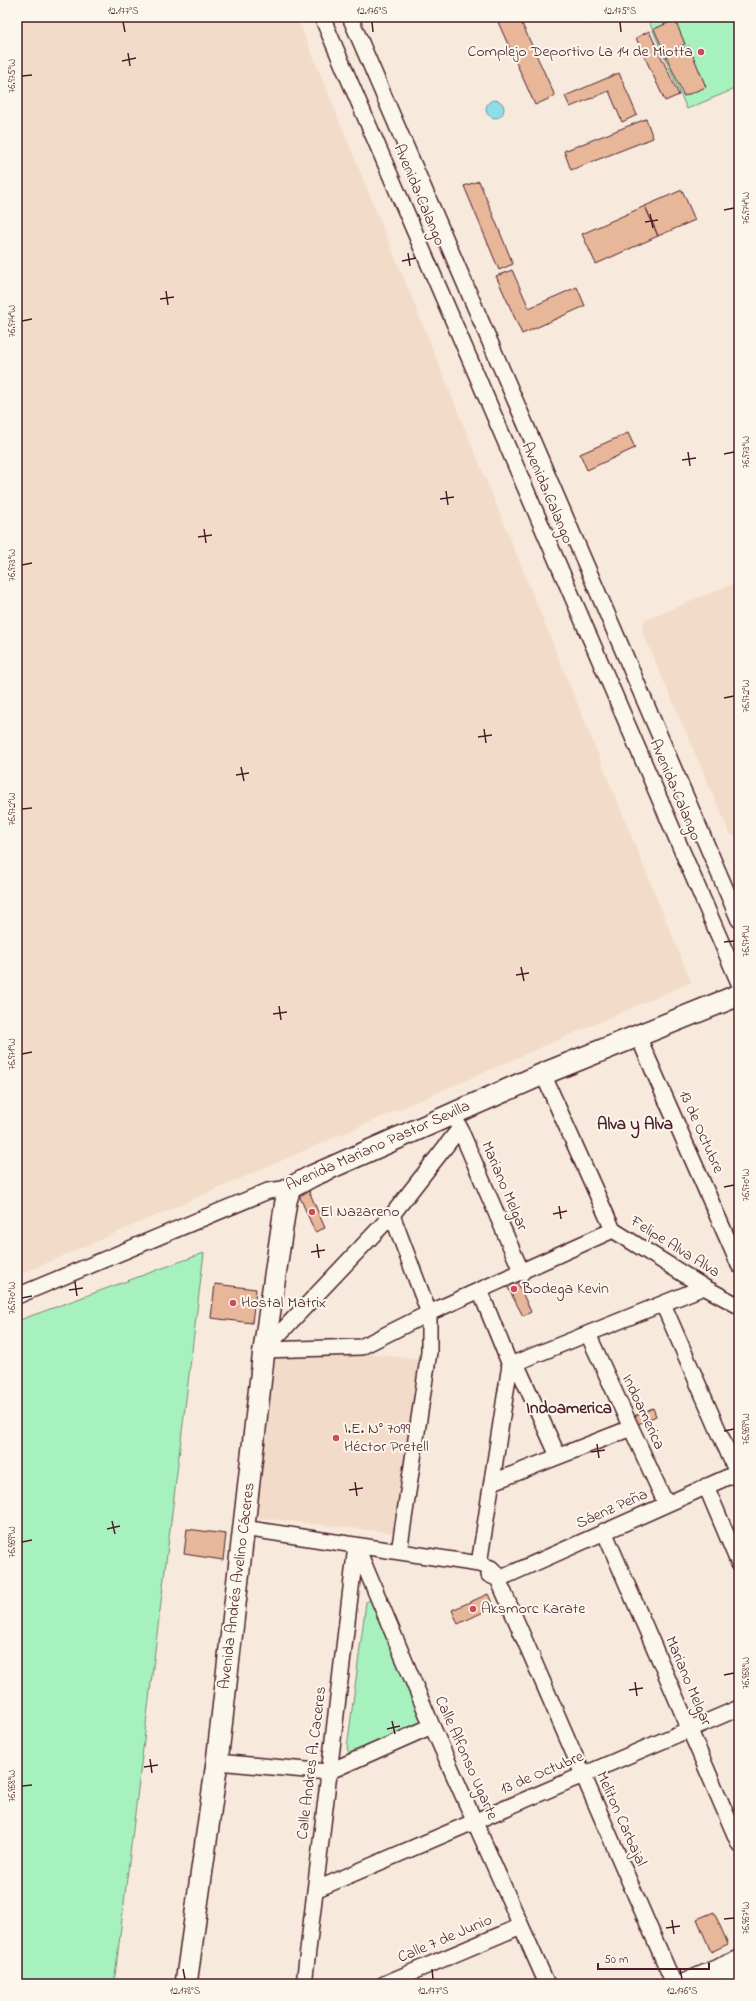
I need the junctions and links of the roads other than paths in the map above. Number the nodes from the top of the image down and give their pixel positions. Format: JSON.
{"nodes":[{"id":1,"x":322,"y":17,"type":"edge"},
{"id":2,"x":350,"y":17,"type":"edge"},
{"id":3,"x":739,"y":920,"type":"edge"},
{"id":4,"x":738,"y":995,"type":"edge"},
{"id":5,"x":638,"y":1036,"type":"junction"},
{"id":6,"x":543,"y":1074,"type":"junction"},
{"id":7,"x":457,"y":1121,"type":"junction"},
{"id":8,"x":290,"y":1188,"type":"junction"},
{"id":9,"x":392,"y":1216,"type":"junction"},
{"id":10,"x":613,"y":1230,"type":"junction"},
{"id":11,"x":734,"y":1237,"type":"edge"},
{"id":12,"x":739,"y":1265,"type":"edge"},
{"id":13,"x":522,"y":1273,"type":"junction"},
{"id":14,"x":704,"y":1287,"type":"junction"},
{"id":15,"x":480,"y":1291,"type":"junction"},
{"id":16,"x":17,"y":1296,"type":"edge"},
{"id":17,"x":662,"y":1304,"type":"junction"},
{"id":18,"x":739,"y":1306,"type":"edge"},
{"id":19,"x":429,"y":1313,"type":"junction"},
{"id":20,"x":588,"y":1334,"type":"junction"},
{"id":21,"x":264,"y":1350,"type":"junction"},
{"id":22,"x":513,"y":1364,"type":"junction"},
{"id":23,"x":631,"y":1428,"type":"junction"},
{"id":24,"x":558,"y":1456,"type":"junction"},
{"id":25,"x":738,"y":1472,"type":"edge"},
{"id":26,"x":493,"y":1482,"type":"junction"},
{"id":27,"x":706,"y":1486,"type":"junction"},
{"id":28,"x":666,"y":1504,"type":"junction"},
{"id":29,"x":244,"y":1528,"type":"junction"},
{"id":30,"x":604,"y":1531,"type":"junction"},
{"id":31,"x":356,"y":1545,"type":"junction"},
{"id":32,"x":399,"y":1552,"type":"junction"},
{"id":33,"x":440,"y":1558,"type":"junction"},
{"id":34,"x":479,"y":1564,"type":"junction"},
{"id":35,"x":739,"y":1564,"type":"edge"},
{"id":36,"x":499,"y":1579,"type":"junction"},
{"id":37,"x":739,"y":1708,"type":"edge"},
{"id":38,"x":432,"y":1726,"type":"junction"},
{"id":39,"x":689,"y":1728,"type":"junction"},
{"id":40,"x":217,"y":1762,"type":"junction"},
{"id":41,"x":328,"y":1772,"type":"junction"},
{"id":42,"x":582,"y":1776,"type":"junction"},
{"id":43,"x":475,"y":1821,"type":"junction"},
{"id":44,"x":739,"y":1844,"type":"edge"},
{"id":45,"x":315,"y":1890,"type":"junction"},
{"id":46,"x":520,"y":1926,"type":"junction"},
{"id":47,"x":739,"y":1961,"type":"edge"},
{"id":48,"x":698,"y":1982,"type":"edge"},
{"id":49,"x":739,"y":1982,"type":"edge"},
{"id":50,"x":186,"y":1984,"type":"edge"},
{"id":51,"x":304,"y":1984,"type":"edge"},
{"id":52,"x":384,"y":1984,"type":"edge"},
{"id":53,"x":546,"y":1984,"type":"edge"},
{"id":54,"x":674,"y":1984,"type":"edge"},
{"id":55,"x":734,"y":1984,"type":"edge"}],
"edges":[{"from":1,"to":4,"type":"street","name":"Avenida Calango"},
{"from":2,"to":3,"type":"street","name":"Avenida Calango"},
{"from":4,"to":5,"type":"street","name":"Avenida Mariano Pastor Sevilla"},
{"from":5,"to":6,"type":"street","name":"Avenida Mariano Pastor Sevilla"},
{"from":5,"to":11,"type":"street","name":"13 de Octubre"},
{"from":6,"to":7,"type":"street","name":"Avenida Mariano Pastor Sevilla"},
{"from":6,"to":10,"type":"street"},
{"from":7,"to":8,"type":"street","name":"Avenida Mariano Pastor Sevilla"},
{"from":7,"to":9,"type":"street"},
{"from":7,"to":13,"type":"street","name":"Mariano Melgar"},
{"from":8,"to":16,"type":"street","name":"Avenida Mariano Pastor Sevilla"},
{"from":8,"to":21,"type":"street","name":"Avenida Andrés Avelino Cáceres"},
{"from":9,"to":19,"type":"street"},
{"from":9,"to":21,"type":"street"},
{"from":10,"to":13,"type":"street"},
{"from":10,"to":14,"type":"street","name":"Felipe Alva Alva"},
{"from":11,"to":12,"type":"street","name":"13 de Octubre"},
{"from":13,"to":15,"type":"street"},
{"from":14,"to":17,"type":"street"},
{"from":14,"to":18,"type":"street","name":"Felipe Alva Alva"},
{"from":15,"to":19,"type":"street"},
{"from":15,"to":22,"type":"street"},
{"from":17,"to":20,"type":"street"},
{"from":17,"to":25,"type":"street"},
{"from":19,"to":21,"type":"street"},
{"from":19,"to":32,"type":"street"},
{"from":20,"to":22,"type":"street"},
{"from":20,"to":23,"type":"street","name":"Indoamerica"},
{"from":21,"to":29,"type":"street","name":"Avenida Andrés Avelino Cáceres"},
{"from":22,"to":24,"type":"street"},
{"from":22,"to":26,"type":"street"},
{"from":23,"to":24,"type":"street"},
{"from":23,"to":28,"type":"street","name":"Indoamerica"},
{"from":24,"to":26,"type":"street"},
{"from":25,"to":27,"type":"street","name":"Sáenz Peña"},
{"from":26,"to":34,"type":"street"},
{"from":27,"to":28,"type":"street","name":"Sáenz Peña"},
{"from":27,"to":35,"type":"street"},
{"from":28,"to":30,"type":"street","name":"Sáenz Peña"},
{"from":29,"to":31,"type":"street"},
{"from":29,"to":40,"type":"street","name":"Avenida Andrés Avelino Cáceres"},
{"from":30,"to":36,"type":"street","name":"Sáenz Peña"},
{"from":30,"to":39,"type":"street","name":"Mariano Melgar"},
{"from":31,"to":32,"type":"street"},
{"from":31,"to":38,"type":"street","name":"Calle Alfonso Ugarte"},
{"from":31,"to":41,"type":"street","name":"Calle Andres A. Caceres"},
{"from":32,"to":33,"type":"street"},
{"from":33,"to":34,"type":"street"},
{"from":33,"to":36,"type":"street"},
{"from":34,"to":36,"type":"street"},
{"from":36,"to":42,"type":"street","name":"Meliton Carbajal"},
{"from":37,"to":39,"type":"street","name":"13 de Octubre"},
{"from":38,"to":41,"type":"street"},
{"from":38,"to":43,"type":"street","name":"Calle Alfonso Ugarte"},
{"from":39,"to":42,"type":"street","name":"13 de Octubre"},
{"from":39,"to":44,"type":"street","name":"Mariano Melgar"},
{"from":40,"to":41,"type":"street"},
{"from":40,"to":50,"type":"street","name":"Avenida Andrés Avelino Cáceres"},
{"from":41,"to":45,"type":"street","name":"Calle Andres A. Caceres"},
{"from":42,"to":43,"type":"street","name":"13 de Octubre"},
{"from":42,"to":54,"type":"street","name":"Meliton Carbajal"},
{"from":43,"to":45,"type":"street","name":"13 de Octubre"},
{"from":43,"to":46,"type":"street","name":"Calle Alfonso Ugarte"},
{"from":45,"to":51,"type":"street","name":"Calle Andres A. Caceres"},
{"from":46,"to":52,"type":"street","name":"Calle 7 de Junio"},
{"from":46,"to":53,"type":"street","name":"Calle Alfonso Ugarte"},
{"from":47,"to":48,"type":"street"},
{"from":49,"to":55,"type":"street"}]}
